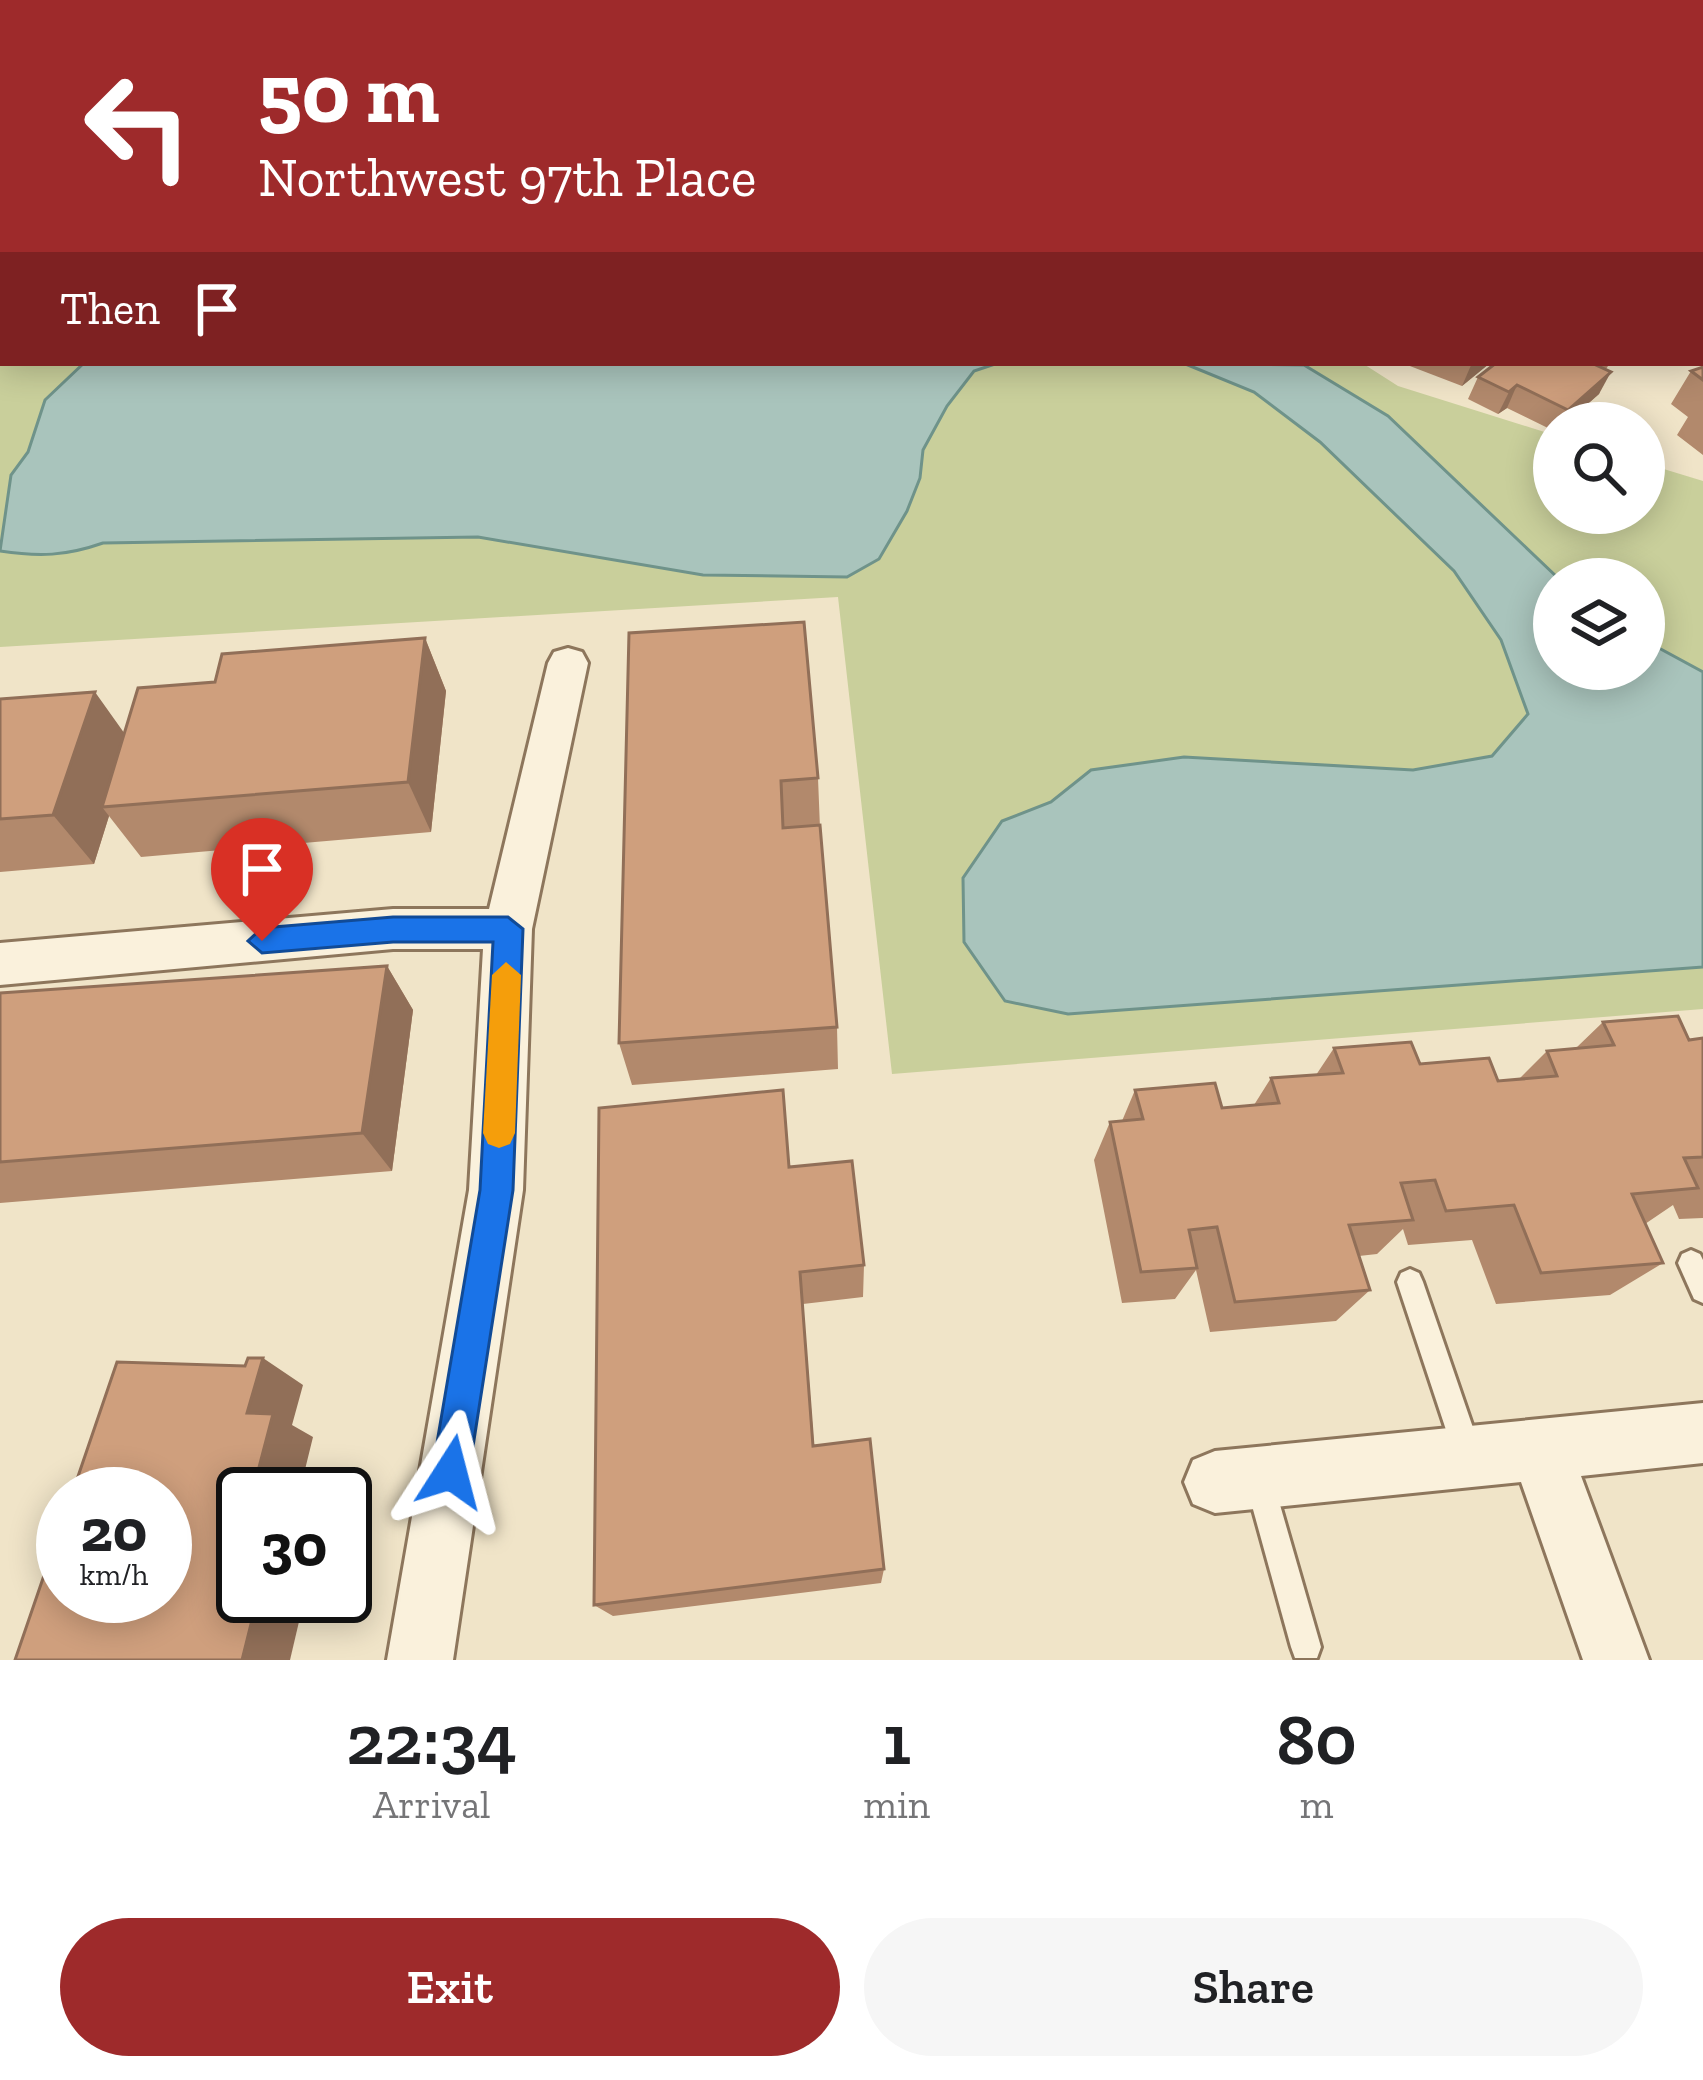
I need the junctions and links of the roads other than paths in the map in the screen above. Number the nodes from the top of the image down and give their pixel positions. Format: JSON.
{"nodes":[{"id":1,"x":568,"y":663,"type":"dead end"},
{"id":2,"x":508,"y":929,"type":"junction"},
{"id":3,"x":0,"y":964,"type":"edge"},
{"id":4,"x":1691,"y":1263,"type":"dead end"},
{"id":5,"x":1410,"y":1282,"type":"edge"},
{"id":6,"x":1703,"y":1290,"type":"edge"},
{"id":7,"x":1703,"y":1433,"type":"edge"},
{"id":8,"x":1540,"y":1450,"type":"junction"},
{"id":9,"x":1470,"y":1457,"type":"junction"},
{"id":10,"x":1237,"y":1480,"type":"joint"},
{"id":11,"x":1306,"y":1647,"type":"dead end"},
{"id":12,"x":420,"y":1660,"type":"edge"},
{"id":13,"x":1616,"y":1660,"type":"edge"}],
"edges":[{"from":1,"to":2,"type":"street"},
{"from":2,"to":3,"type":"street"},
{"from":2,"to":12,"type":"street"},
{"from":4,"to":6,"type":"lane"},
{"from":5,"to":9,"type":"lane"},
{"from":7,"to":8,"type":"street"},
{"from":8,"to":9,"type":"street"},
{"from":8,"to":13,"type":"street"},
{"from":9,"to":10,"type":"street"},
{"from":10,"to":11,"type":"lane"}]}
